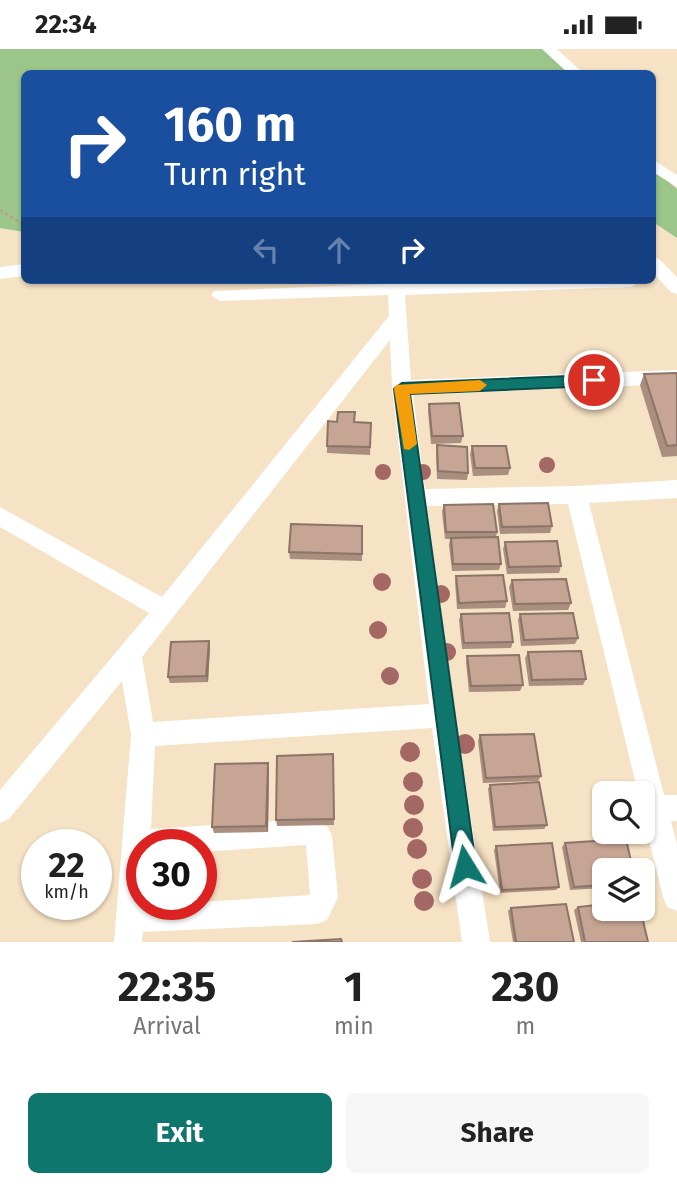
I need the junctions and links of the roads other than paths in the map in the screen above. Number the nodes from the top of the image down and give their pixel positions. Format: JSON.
{"nodes":[{"id":1,"x":549,"y":49,"type":"edge"},
{"id":2,"x":573,"y":70,"type":"edge"},
{"id":3,"x":656,"y":167,"type":"edge"},
{"id":4,"x":677,"y":182,"type":"edge"},
{"id":5,"x":656,"y":266,"type":"edge"},
{"id":6,"x":21,"y":270,"type":"edge"},
{"id":7,"x":0,"y":273,"type":"edge"},
{"id":8,"x":543,"y":284,"type":"edge"},
{"id":9,"x":677,"y":288,"type":"edge"},
{"id":10,"x":396,"y":289,"type":"junction"},
{"id":11,"x":220,"y":295,"type":"dead end"},
{"id":12,"x":396,"y":319,"type":"junction"},
{"id":13,"x":677,"y":377,"type":"edge"},
{"id":14,"x":402,"y":389,"type":"junction"},
{"id":15,"x":677,"y":489,"type":"edge"},
{"id":16,"x":576,"y":495,"type":"junction"},
{"id":17,"x":416,"y":498,"type":"junction"},
{"id":18,"x":0,"y":516,"type":"edge"},
{"id":19,"x":164,"y":610,"type":"junction"},
{"id":20,"x":130,"y":654,"type":"junction"},
{"id":21,"x":443,"y":715,"type":"junction"},
{"id":22,"x":142,"y":735,"type":"junction"},
{"id":23,"x":666,"y":808,"type":"edge"},
{"id":24,"x":0,"y":810,"type":"edge"},
{"id":25,"x":149,"y":829,"type":"edge"},
{"id":26,"x":217,"y":839,"type":"edge"},
{"id":27,"x":677,"y":897,"type":"edge"},
{"id":28,"x":217,"y":916,"type":"edge"},
{"id":29,"x":477,"y":942,"type":"edge"}],
"edges":[{"from":1,"to":2,"type":"street"},
{"from":3,"to":4,"type":"street"},
{"from":5,"to":9,"type":"street"},
{"from":6,"to":7,"type":"street"},
{"from":8,"to":10,"type":"street"},
{"from":10,"to":11,"type":"street"},
{"from":10,"to":12,"type":"street"},
{"from":12,"to":14,"type":"street"},
{"from":12,"to":19,"type":"street"},
{"from":13,"to":14,"type":"street"},
{"from":14,"to":17,"type":"street"},
{"from":15,"to":16,"type":"street"},
{"from":16,"to":17,"type":"street"},
{"from":16,"to":23,"type":"street"},
{"from":17,"to":21,"type":"street"},
{"from":18,"to":19,"type":"street"},
{"from":19,"to":20,"type":"street"},
{"from":20,"to":22,"type":"street"},
{"from":20,"to":24,"type":"street"},
{"from":21,"to":22,"type":"street"},
{"from":21,"to":29,"type":"street"},
{"from":22,"to":25,"type":"street"},
{"from":23,"to":27,"type":"street"},
{"from":26,"to":28,"type":"street"}]}
